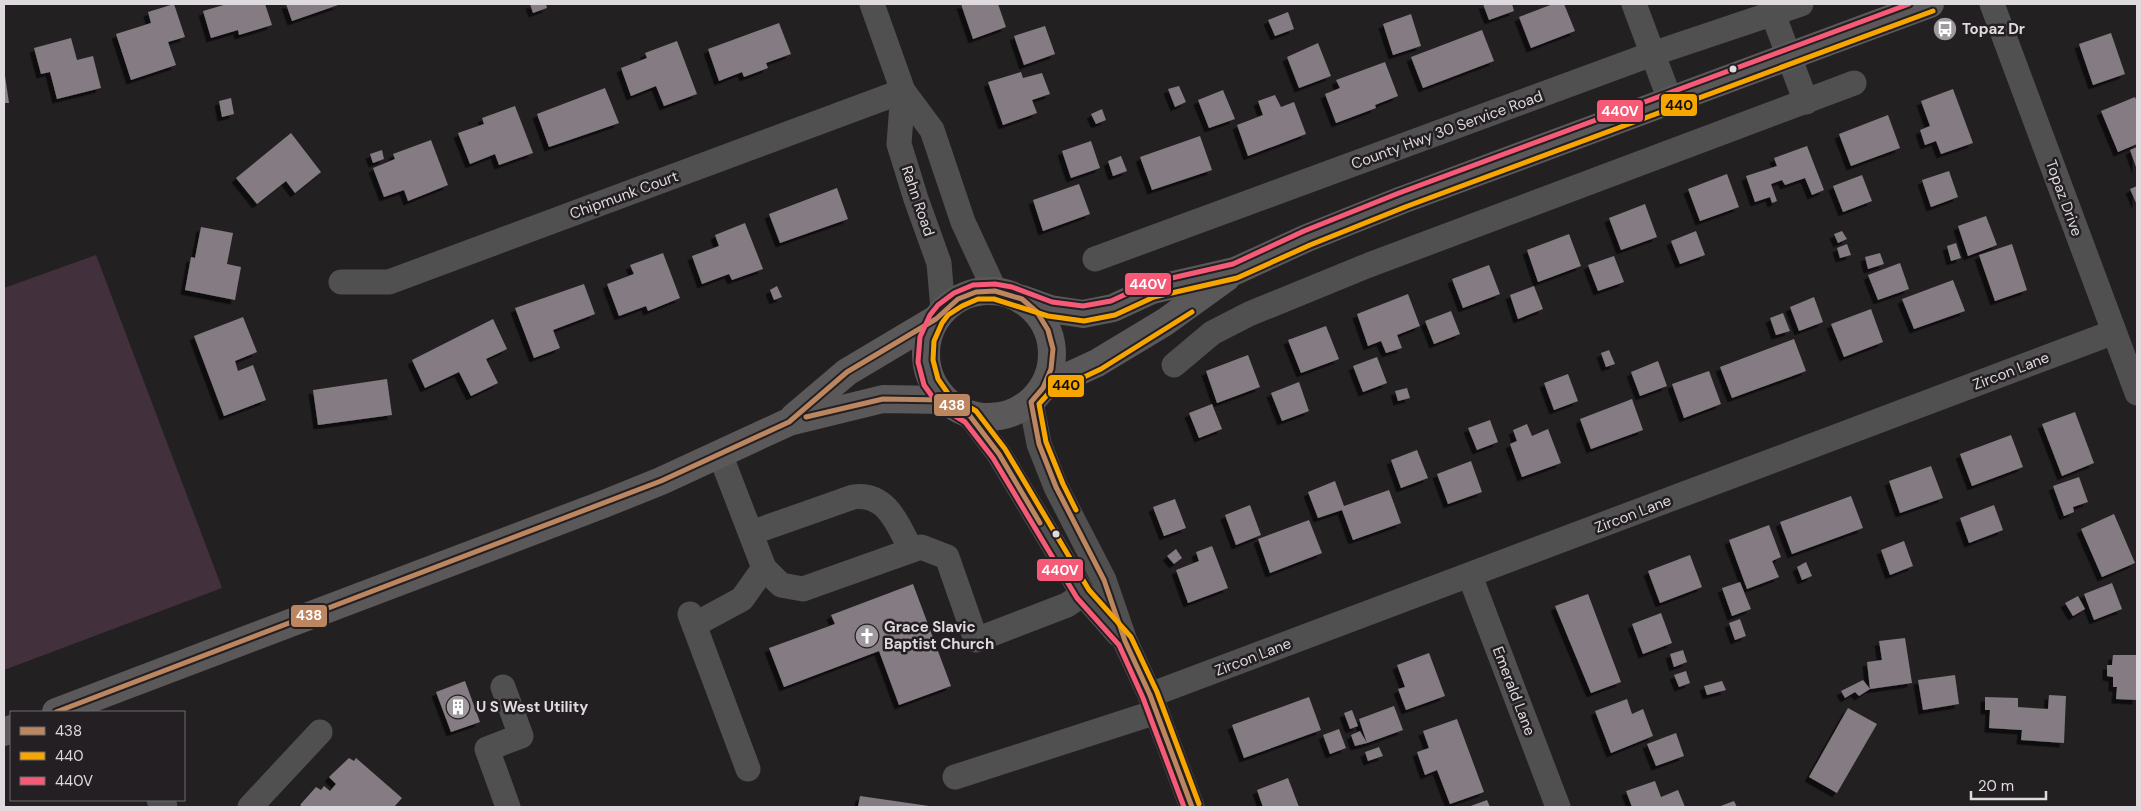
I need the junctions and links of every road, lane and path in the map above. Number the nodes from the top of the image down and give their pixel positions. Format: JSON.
{"nodes":[{"id":1,"x":872,"y":4,"type":"edge"},
{"id":2,"x":1634,"y":4,"type":"edge"},
{"id":3,"x":1800,"y":4,"type":"edge"},
{"id":4,"x":1930,"y":4,"type":"edge"},
{"id":5,"x":1992,"y":4,"type":"edge"},
{"id":6,"x":1773,"y":14,"type":"junction"},
{"id":7,"x":1652,"y":54,"type":"junction"},
{"id":8,"x":1788,"y":56,"type":"junction"},
{"id":9,"x":1854,"y":83,"type":"dead end"},
{"id":10,"x":903,"y":91,"type":"junction"},
{"id":11,"x":1670,"y":100,"type":"junction"},
{"id":12,"x":1806,"y":102,"type":"junction"},
{"id":13,"x":1095,"y":259,"type":"dead end"},
{"id":14,"x":1235,"y":271,"type":"junction"},
{"id":15,"x":341,"y":282,"type":"dead end"},
{"id":16,"x":994,"y":291,"type":"junction"},
{"id":17,"x":1022,"y":299,"type":"junction"},
{"id":18,"x":940,"y":314,"type":"junction"},
{"id":19,"x":2114,"y":332,"type":"junction"},
{"id":20,"x":1174,"y":365,"type":"dead end"},
{"id":21,"x":2137,"y":393,"type":"edge"},
{"id":22,"x":1037,"y":395,"type":"junction"},
{"id":23,"x":944,"y":400,"type":"junction"},
{"id":24,"x":970,"y":416,"type":"junction"},
{"id":25,"x":789,"y":422,"type":"junction"},
{"id":26,"x":720,"y":454,"type":"junction"},
{"id":27,"x":751,"y":533,"type":"junction"},
{"id":28,"x":911,"y":550,"type":"junction"},
{"id":29,"x":764,"y":568,"type":"junction"},
{"id":30,"x":1470,"y":576,"type":"junction"},
{"id":31,"x":1083,"y":594,"type":"junction"},
{"id":32,"x":1124,"y":641,"type":"junction"},
{"id":33,"x":503,"y":686,"type":"dead end"},
{"id":34,"x":1153,"y":704,"type":"junction"},
{"id":35,"x":59,"y":711,"type":"edge"},
{"id":36,"x":320,"y":732,"type":"dead end"},
{"id":37,"x":748,"y":769,"type":"dead end"},
{"id":38,"x":955,"y":777,"type":"dead end"},
{"id":39,"x":250,"y":807,"type":"edge"},
{"id":40,"x":508,"y":807,"type":"edge"},
{"id":41,"x":1192,"y":807,"type":"edge"},
{"id":42,"x":1558,"y":807,"type":"edge"}],
"edges":[{"from":1,"to":10,"type":"street","name":"Rahn Road"},
{"from":2,"to":7,"type":"street"},
{"from":3,"to":6,"type":"street","name":"County Hwy 30 Service Road"},
{"from":4,"to":8,"type":"main road"},
{"from":5,"to":19,"type":"street","name":"Topaz Drive"},
{"from":6,"to":7,"type":"street","name":"County Hwy 30 Service Road"},
{"from":6,"to":8,"type":"street"},
{"from":7,"to":11,"type":"street"},
{"from":7,"to":13,"type":"street","name":"County Hwy 30 Service Road"},
{"from":8,"to":11,"type":"main road"},
{"from":8,"to":12,"type":"street"},
{"from":9,"to":12,"type":"street"},
{"from":10,"to":15,"type":"street","name":"Chipmunk Court"},
{"from":10,"to":16,"type":"street","name":"Rahn Road"},
{"from":10,"to":18,"type":"street","name":"Rahn Road"},
{"from":11,"to":14,"type":"main road"},
{"from":12,"to":20,"type":"street"},
{"from":14,"to":17,"type":"main road"},
{"from":14,"to":22,"type":"main road"},
{"from":16,"to":17,"type":"main road"},
{"from":16,"to":18,"type":"main road"},
{"from":17,"to":22,"type":"main road"},
{"from":18,"to":23,"type":"main road"},
{"from":18,"to":25,"type":"main road"},
{"from":19,"to":21,"type":"street","name":"Topaz Drive"},
{"from":19,"to":30,"type":"street","name":"Zircon Lane"},
{"from":22,"to":24,"type":"main road"},
{"from":22,"to":32,"type":"street"},
{"from":23,"to":24,"type":"main road"},
{"from":23,"to":25,"type":"main road"},
{"from":24,"to":31,"type":"street"},
{"from":25,"to":26,"type":"main road"},
{"from":26,"to":27,"type":"street"},
{"from":26,"to":35,"type":"main road"},
{"from":27,"to":28,"type":"street"},
{"from":27,"to":29,"type":"street"},
{"from":28,"to":29,"type":"street"},
{"from":28,"to":31,"type":"street"},
{"from":29,"to":37,"type":"street"},
{"from":30,"to":34,"type":"street","name":"Zircon Lane"},
{"from":30,"to":42,"type":"street","name":"Emerald Lane"},
{"from":31,"to":32,"type":"street"},
{"from":32,"to":34,"type":"street"},
{"from":33,"to":40,"type":"street"},
{"from":34,"to":38,"type":"street","name":"Zircon Lane"},
{"from":34,"to":41,"type":"street"},
{"from":36,"to":39,"type":"street"}]}
